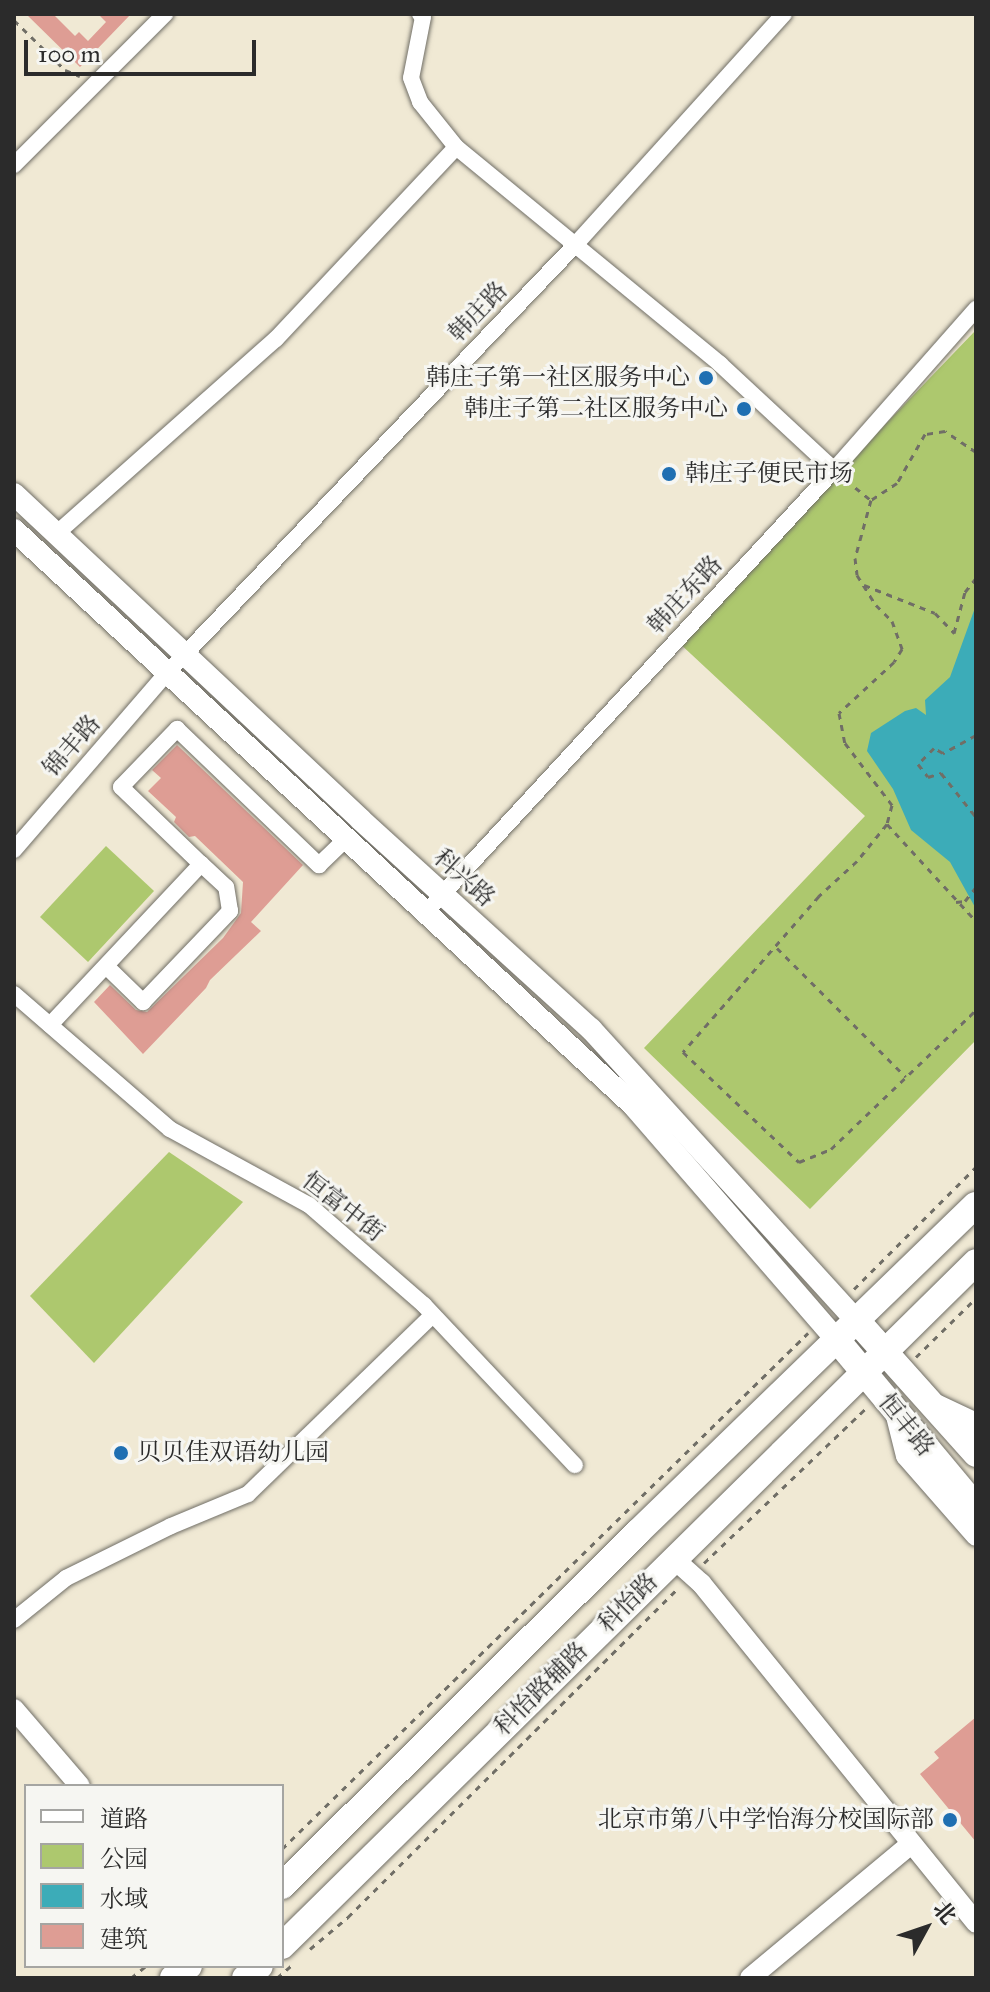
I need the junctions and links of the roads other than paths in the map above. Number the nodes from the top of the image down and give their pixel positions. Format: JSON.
{"nodes":[{"id":1,"x":165,"y":14,"type":"edge"},
{"id":2,"x":420,"y":14,"type":"edge"},
{"id":3,"x":784,"y":14,"type":"edge"},
{"id":4,"x":456,"y":147,"type":"junction"},
{"id":5,"x":14,"y":165,"type":"edge"},
{"id":6,"x":576,"y":244,"type":"junction"},
{"id":7,"x":976,"y":309,"type":"edge"},
{"id":8,"x":834,"y":470,"type":"junction"},
{"id":9,"x":14,"y":494,"type":"edge"},
{"id":10,"x":14,"y":530,"type":"edge"},
{"id":11,"x":55,"y":535,"type":"junction"},
{"id":12,"x":186,"y":654,"type":"junction"},
{"id":13,"x":167,"y":673,"type":"junction"},
{"id":14,"x":348,"y":837,"type":"junction"},
{"id":15,"x":14,"y":850,"type":"edge"},
{"id":16,"x":201,"y":864,"type":"junction"},
{"id":17,"x":434,"y":902,"type":"junction"},
{"id":18,"x":106,"y":966,"type":"junction"},
{"id":19,"x":14,"y":994,"type":"edge"},
{"id":20,"x":50,"y":1025,"type":"junction"},
{"id":21,"x":976,"y":1205,"type":"edge"},
{"id":22,"x":973,"y":1276,"type":"edge"},
{"id":23,"x":849,"y":1313,"type":"junction"},
{"id":24,"x":433,"y":1315,"type":"junction"},
{"id":25,"x":829,"y":1331,"type":"junction"},
{"id":26,"x":884,"y":1351,"type":"junction"},
{"id":27,"x":863,"y":1372,"type":"junction"},
{"id":28,"x":929,"y":1401,"type":"junction"},
{"id":29,"x":888,"y":1403,"type":"junction"},
{"id":30,"x":976,"y":1423,"type":"edge"},
{"id":31,"x":976,"y":1454,"type":"edge"},
{"id":32,"x":575,"y":1465,"type":"dead end"},
{"id":33,"x":976,"y":1507,"type":"edge"},
{"id":34,"x":976,"y":1536,"type":"edge"},
{"id":35,"x":682,"y":1566,"type":"junction"},
{"id":36,"x":14,"y":1620,"type":"edge"},
{"id":37,"x":14,"y":1709,"type":"edge"},
{"id":38,"x":78,"y":1784,"type":"edge"},
{"id":39,"x":911,"y":1844,"type":"junction"},
{"id":40,"x":284,"y":1884,"type":"edge"},
{"id":41,"x":973,"y":1911,"type":"edge"},
{"id":42,"x":284,"y":1944,"type":"edge"},
{"id":43,"x":750,"y":1978,"type":"edge"}],
"edges":[{"from":1,"to":5,"type":"street"},
{"from":2,"to":4,"type":"street"},
{"from":3,"to":6,"type":"street","name":"韩庄路"},
{"from":4,"to":6,"type":"street"},
{"from":4,"to":11,"type":"street"},
{"from":6,"to":8,"type":"street"},
{"from":6,"to":12,"type":"street","name":"韩庄路"},
{"from":7,"to":8,"type":"street","name":"韩庄东路"},
{"from":8,"to":17,"type":"street","name":"韩庄东路"},
{"from":9,"to":11,"type":"main road","name":"科兴路"},
{"from":10,"to":13,"type":"main road","name":"科兴路"},
{"from":11,"to":12,"type":"main road","name":"科兴路"},
{"from":12,"to":13,"type":"street","name":"韩庄路"},
{"from":12,"to":17,"type":"main road","name":"科兴路"},
{"from":13,"to":14,"type":"main road","name":"科兴路"},
{"from":13,"to":15,"type":"street","name":"锦丰路"},
{"from":14,"to":16,"type":"street"},
{"from":14,"to":17,"type":"main road","name":"科兴路"},
{"from":16,"to":18,"type":"street"},
{"from":16,"to":18,"type":"street"},
{"from":17,"to":23,"type":"main road","name":"科兴路"},
{"from":17,"to":25,"type":"main road","name":"科兴路"},
{"from":18,"to":20,"type":"street"},
{"from":19,"to":20,"type":"street","name":"恒富中街"},
{"from":20,"to":24,"type":"street","name":"恒富中街"},
{"from":21,"to":23,"type":"main road","name":"科怡路"},
{"from":22,"to":26,"type":"main road","name":"科怡路"},
{"from":23,"to":25,"type":"main road","name":"科怡路"},
{"from":23,"to":26,"type":"main road","name":"恒丰路"},
{"from":24,"to":32,"type":"street","name":"恒富中街"},
{"from":24,"to":36,"type":"street"},
{"from":25,"to":27,"type":"main road","name":"恒丰路"},
{"from":25,"to":40,"type":"main road","name":"科怡路"},
{"from":26,"to":27,"type":"main road","name":"科怡路"},
{"from":26,"to":28,"type":"main road","name":"恒丰路"},
{"from":27,"to":29,"type":"main road","name":"恒丰路"},
{"from":27,"to":35,"type":"main road","name":"科怡路"},
{"from":28,"to":30,"type":"street"},
{"from":28,"to":31,"type":"main road","name":"恒丰路"},
{"from":29,"to":33,"type":"main road","name":"恒丰路"},
{"from":29,"to":34,"type":"street"},
{"from":35,"to":39,"type":"street"},
{"from":35,"to":42,"type":"main road","name":"科怡路"},
{"from":37,"to":38,"type":"street"},
{"from":39,"to":41,"type":"street"},
{"from":39,"to":43,"type":"street"}]}
